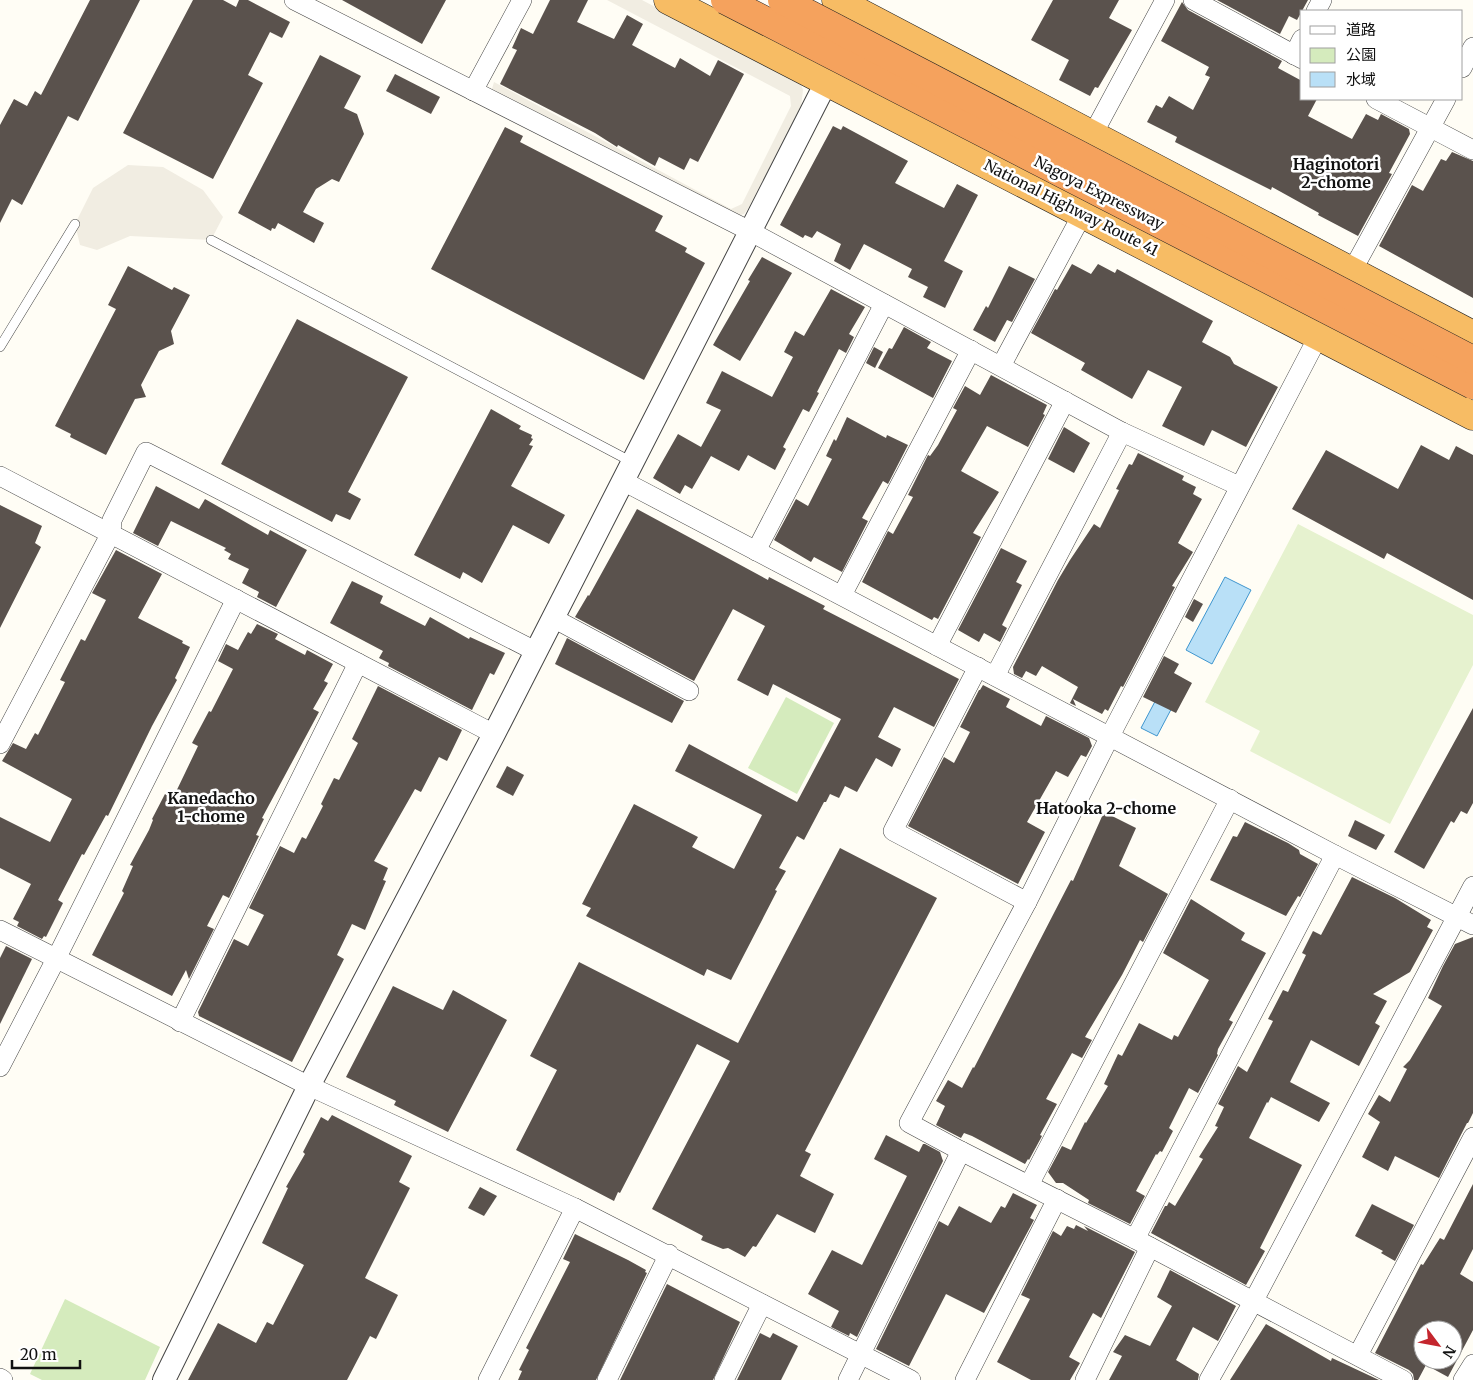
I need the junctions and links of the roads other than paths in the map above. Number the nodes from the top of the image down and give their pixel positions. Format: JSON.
{"nodes":[{"id":1,"x":294,"y":0,"type":"edge"},
{"id":2,"x":522,"y":0,"type":"edge"},
{"id":3,"x":668,"y":0,"type":"edge"},
{"id":4,"x":724,"y":0,"type":"edge"},
{"id":5,"x":782,"y":0,"type":"edge"},
{"id":6,"x":836,"y":0,"type":"edge"},
{"id":7,"x":1166,"y":0,"type":"edge"},
{"id":8,"x":1194,"y":0,"type":"edge"},
{"id":9,"x":866,"y":7,"type":"edge"},
{"id":10,"x":1473,"y":47,"type":"edge"},
{"id":11,"x":1299,"y":51,"type":"edge"},
{"id":12,"x":1463,"y":66,"type":"edge"},
{"id":13,"x":826,"y":82,"type":"junction"},
{"id":14,"x":473,"y":91,"type":"junction"},
{"id":15,"x":1378,"y":100,"type":"edge"},
{"id":16,"x":1445,"y":100,"type":"edge"},
{"id":17,"x":1431,"y":128,"type":"junction"},
{"id":18,"x":1093,"y":134,"type":"junction"},
{"id":19,"x":1473,"y":150,"type":"edge"},
{"id":20,"x":1082,"y":213,"type":"junction"},
{"id":21,"x":76,"y":224,"type":"dead end"},
{"id":22,"x":750,"y":232,"type":"junction"},
{"id":23,"x":210,"y":240,"type":"dead end"},
{"id":24,"x":1352,"y":271,"type":"junction"},
{"id":25,"x":884,"y":304,"type":"junction"},
{"id":26,"x":1473,"y":334,"type":"edge"},
{"id":27,"x":1318,"y":337,"type":"junction"},
{"id":28,"x":0,"y":348,"type":"edge"},
{"id":29,"x":972,"y":350,"type":"junction"},
{"id":30,"x":1473,"y":360,"type":"edge"},
{"id":31,"x":1001,"y":366,"type":"junction"},
{"id":32,"x":1473,"y":385,"type":"edge"},
{"id":33,"x":1064,"y":401,"type":"junction"},
{"id":34,"x":1473,"y":416,"type":"edge"},
{"id":35,"x":1122,"y":432,"type":"junction"},
{"id":36,"x":628,"y":472,"type":"junction"},
{"id":37,"x":0,"y":476,"type":"edge"},
{"id":38,"x":1239,"y":486,"type":"junction"},
{"id":39,"x":111,"y":533,"type":"junction"},
{"id":40,"x":756,"y":551,"type":"junction"},
{"id":41,"x":842,"y":595,"type":"junction"},
{"id":42,"x":236,"y":599,"type":"junction"},
{"id":43,"x":553,"y":618,"type":"junction"},
{"id":44,"x":937,"y":646,"type":"junction"},
{"id":45,"x":535,"y":651,"type":"junction"},
{"id":46,"x":358,"y":663,"type":"junction"},
{"id":47,"x":978,"y":667,"type":"junction"},
{"id":48,"x":995,"y":676,"type":"junction"},
{"id":49,"x":689,"y":691,"type":"dead end"},
{"id":50,"x":494,"y":734,"type":"junction"},
{"id":51,"x":1110,"y":736,"type":"junction"},
{"id":52,"x":0,"y":744,"type":"edge"},
{"id":53,"x":1230,"y":799,"type":"junction"},
{"id":54,"x":1335,"y":856,"type":"junction"},
{"id":55,"x":1473,"y":886,"type":"edge"},
{"id":56,"x":1027,"y":902,"type":"junction"},
{"id":57,"x":1465,"y":920,"type":"edge"},
{"id":58,"x":0,"y":930,"type":"edge"},
{"id":59,"x":56,"y":959,"type":"junction"},
{"id":60,"x":180,"y":1022,"type":"junction"},
{"id":61,"x":0,"y":1067,"type":"edge"},
{"id":62,"x":309,"y":1086,"type":"junction"},
{"id":63,"x":1473,"y":1137,"type":"edge"},
{"id":64,"x":961,"y":1151,"type":"junction"},
{"id":65,"x":1030,"y":1185,"type":"junction"},
{"id":66,"x":1057,"y":1199,"type":"junction"},
{"id":67,"x":575,"y":1208,"type":"junction"},
{"id":68,"x":1142,"y":1243,"type":"junction"},
{"id":69,"x":669,"y":1254,"type":"junction"},
{"id":70,"x":1253,"y":1302,"type":"junction"},
{"id":71,"x":762,"y":1304,"type":"junction"},
{"id":72,"x":861,"y":1355,"type":"junction"},
{"id":73,"x":1358,"y":1355,"type":"junction"},
{"id":74,"x":1473,"y":1364,"type":"edge"},
{"id":75,"x":164,"y":1380,"type":"edge"},
{"id":76,"x":488,"y":1380,"type":"edge"},
{"id":77,"x":607,"y":1380,"type":"edge"},
{"id":78,"x":724,"y":1380,"type":"edge"},
{"id":79,"x":848,"y":1380,"type":"edge"},
{"id":80,"x":911,"y":1380,"type":"edge"},
{"id":81,"x":965,"y":1380,"type":"edge"},
{"id":82,"x":1085,"y":1380,"type":"edge"},
{"id":83,"x":1209,"y":1380,"type":"edge"},
{"id":84,"x":1404,"y":1380,"type":"edge"},
{"id":85,"x":1463,"y":1380,"type":"edge"}],
"edges":[{"from":1,"to":14,"type":"street"},
{"from":2,"to":14,"type":"street"},
{"from":3,"to":13,"type":"highway","name":"National Highway Route 41"},
{"from":4,"to":32,"type":"highway","name":"Nagoya Expressway","bridge":true},
{"from":5,"to":30,"type":"highway","name":"Nagoya Expressway","bridge":true},
{"from":6,"to":9,"type":"highway"},
{"from":7,"to":18,"type":"street"},
{"from":8,"to":11,"type":"street"},
{"from":9,"to":13,"type":"street"},
{"from":9,"to":18,"type":"highway"},
{"from":10,"to":12,"type":"street"},
{"from":13,"to":20,"type":"highway","name":"National Highway Route 41"},
{"from":13,"to":22,"type":"street"},
{"from":14,"to":22,"type":"street"},
{"from":15,"to":17,"type":"street"},
{"from":16,"to":17,"type":"street"},
{"from":17,"to":19,"type":"street"},
{"from":17,"to":24,"type":"street"},
{"from":18,"to":24,"type":"highway"},
{"from":20,"to":27,"type":"highway","name":"National Highway Route 41"},
{"from":20,"to":31,"type":"street"},
{"from":21,"to":28,"type":"lane"},
{"from":22,"to":25,"type":"street"},
{"from":22,"to":36,"type":"street"},
{"from":23,"to":36,"type":"lane"},
{"from":24,"to":26,"type":"highway"},
{"from":25,"to":29,"type":"street"},
{"from":25,"to":40,"type":"street"},
{"from":27,"to":34,"type":"highway","name":"National Highway Route 41"},
{"from":27,"to":38,"type":"street"},
{"from":29,"to":31,"type":"street"},
{"from":29,"to":41,"type":"street"},
{"from":31,"to":33,"type":"street"},
{"from":33,"to":35,"type":"street"},
{"from":33,"to":44,"type":"street"},
{"from":35,"to":38,"type":"street"},
{"from":35,"to":48,"type":"street"},
{"from":36,"to":40,"type":"street"},
{"from":36,"to":43,"type":"street"},
{"from":37,"to":39,"type":"street"},
{"from":38,"to":51,"type":"street"},
{"from":39,"to":42,"type":"street"},
{"from":39,"to":45,"type":"street"},
{"from":39,"to":52,"type":"street"},
{"from":40,"to":41,"type":"street"},
{"from":41,"to":44,"type":"street"},
{"from":42,"to":46,"type":"street"},
{"from":42,"to":59,"type":"street"},
{"from":43,"to":45,"type":"street"},
{"from":43,"to":49,"type":"street"},
{"from":44,"to":47,"type":"street"},
{"from":45,"to":50,"type":"street"},
{"from":46,"to":50,"type":"street"},
{"from":46,"to":60,"type":"street"},
{"from":47,"to":48,"type":"street"},
{"from":47,"to":56,"type":"street"},
{"from":48,"to":51,"type":"street"},
{"from":50,"to":62,"type":"street"},
{"from":51,"to":53,"type":"street"},
{"from":51,"to":56,"type":"street"},
{"from":53,"to":54,"type":"street"},
{"from":53,"to":65,"type":"street"},
{"from":54,"to":57,"type":"street"},
{"from":54,"to":68,"type":"street"},
{"from":55,"to":57,"type":"street"},
{"from":56,"to":64,"type":"street"},
{"from":57,"to":70,"type":"street"},
{"from":58,"to":59,"type":"street"},
{"from":59,"to":60,"type":"street"},
{"from":59,"to":61,"type":"street"},
{"from":60,"to":62,"type":"street"},
{"from":62,"to":67,"type":"street"},
{"from":62,"to":75,"type":"street"},
{"from":63,"to":73,"type":"street"},
{"from":64,"to":65,"type":"street"},
{"from":64,"to":72,"type":"street"},
{"from":65,"to":66,"type":"street"},
{"from":66,"to":68,"type":"street"},
{"from":66,"to":81,"type":"street"},
{"from":67,"to":69,"type":"street"},
{"from":67,"to":76,"type":"street"},
{"from":68,"to":70,"type":"street"},
{"from":68,"to":82,"type":"street"},
{"from":69,"to":71,"type":"street"},
{"from":69,"to":77,"type":"street"},
{"from":70,"to":73,"type":"street"},
{"from":70,"to":83,"type":"street"},
{"from":71,"to":72,"type":"street"},
{"from":71,"to":78,"type":"street"},
{"from":72,"to":79,"type":"street"},
{"from":72,"to":80,"type":"street"},
{"from":73,"to":84,"type":"street"},
{"from":74,"to":85,"type":"street"}]}
